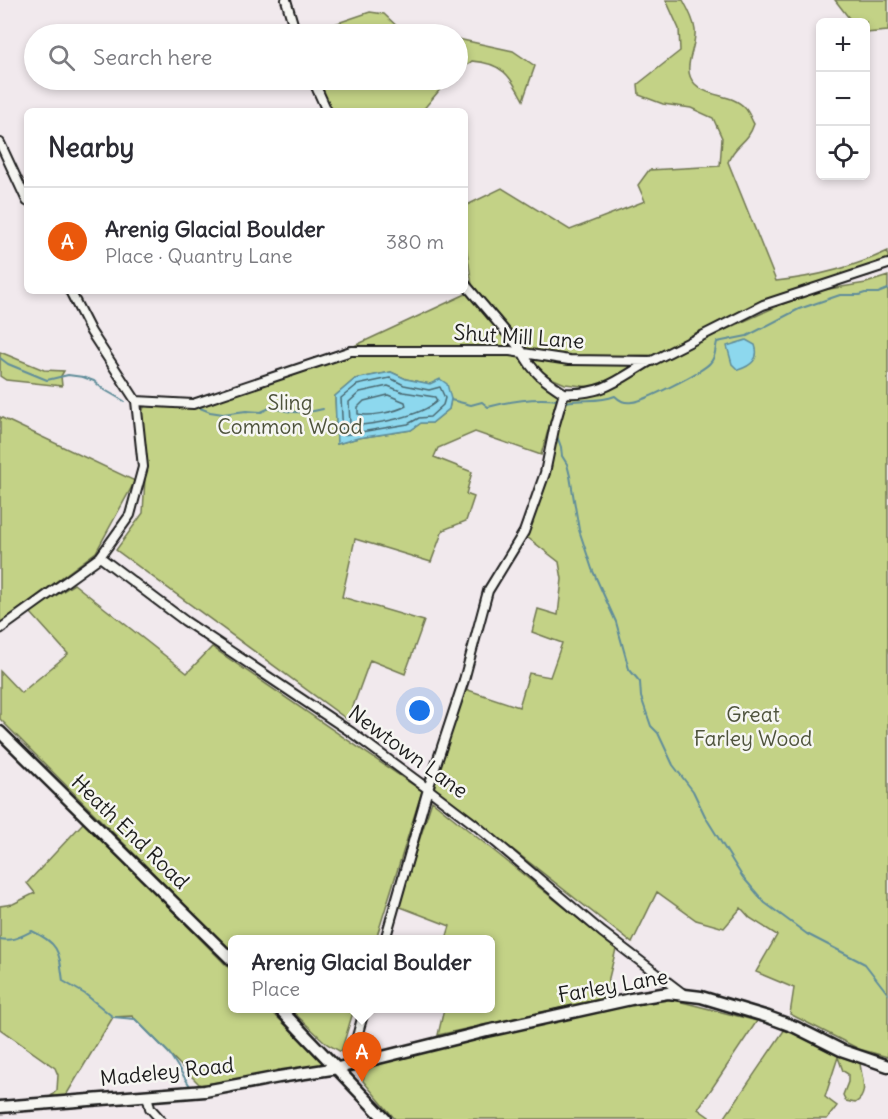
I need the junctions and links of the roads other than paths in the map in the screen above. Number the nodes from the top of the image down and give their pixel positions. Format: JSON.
{"nodes":[{"id":1,"x":286,"y":0,"type":"edge"},
{"id":2,"x":293,"y":24,"type":"edge"},
{"id":3,"x":317,"y":90,"type":"edge"},
{"id":4,"x":326,"y":108,"type":"edge"},
{"id":5,"x":0,"y":143,"type":"edge"},
{"id":6,"x":24,"y":195,"type":"edge"},
{"id":7,"x":888,"y":264,"type":"edge"},
{"id":8,"x":468,"y":288,"type":"edge"},
{"id":9,"x":72,"y":294,"type":"edge"},
{"id":10,"x":522,"y":351,"type":"junction"},
{"id":11,"x":652,"y":361,"type":"junction"},
{"id":12,"x":564,"y":393,"type":"junction"},
{"id":13,"x":136,"y":400,"type":"junction"},
{"id":14,"x":100,"y":557,"type":"junction"},
{"id":15,"x":0,"y":629,"type":"edge"},
{"id":16,"x":0,"y":732,"type":"edge"},
{"id":17,"x":428,"y":789,"type":"junction"},
{"id":18,"x":386,"y":935,"type":"edge"},
{"id":19,"x":228,"y":956,"type":"edge"},
{"id":20,"x":682,"y":993,"type":"junction"},
{"id":21,"x":284,"y":1013,"type":"edge"},
{"id":22,"x":364,"y":1013,"type":"edge"},
{"id":23,"x":349,"y":1065,"type":"junction"},
{"id":24,"x":888,"y":1066,"type":"edge"},
{"id":25,"x":338,"y":1068,"type":"junction"},
{"id":26,"x":147,"y":1095,"type":"junction"},
{"id":27,"x":0,"y":1107,"type":"edge"},
{"id":28,"x":160,"y":1119,"type":"edge"},
{"id":29,"x":385,"y":1119,"type":"edge"}],
"edges":[{"from":1,"to":2,"type":"street"},
{"from":3,"to":4,"type":"street"},
{"from":5,"to":6,"type":"street"},
{"from":7,"to":11,"type":"street","name":"Shut Mill Lane"},
{"from":8,"to":10,"type":"street"},
{"from":9,"to":13,"type":"street"},
{"from":10,"to":11,"type":"street","name":"Shut Mill Lane"},
{"from":10,"to":12,"type":"street"},
{"from":10,"to":13,"type":"street","name":"Shut Mill Lane"},
{"from":11,"to":12,"type":"street"},
{"from":12,"to":17,"type":"street"},
{"from":13,"to":14,"type":"street"},
{"from":14,"to":15,"type":"street"},
{"from":14,"to":17,"type":"street","name":"Newtown Lane"},
{"from":16,"to":19,"type":"street","name":"Heath End Road"},
{"from":17,"to":18,"type":"street"},
{"from":17,"to":20,"type":"street","name":"Newtown Lane"},
{"from":20,"to":23,"type":"street","name":"Farley Lane"},
{"from":20,"to":24,"type":"street","name":"Farley Lane"},
{"from":21,"to":25,"type":"street"},
{"from":22,"to":23,"type":"street"},
{"from":23,"to":25,"type":"street","name":"Farley Lane"},
{"from":25,"to":26,"type":"street","name":"Madeley Road"},
{"from":25,"to":29,"type":"street"},
{"from":26,"to":27,"type":"street","name":"Madeley Road"},
{"from":26,"to":28,"type":"street"}]}
